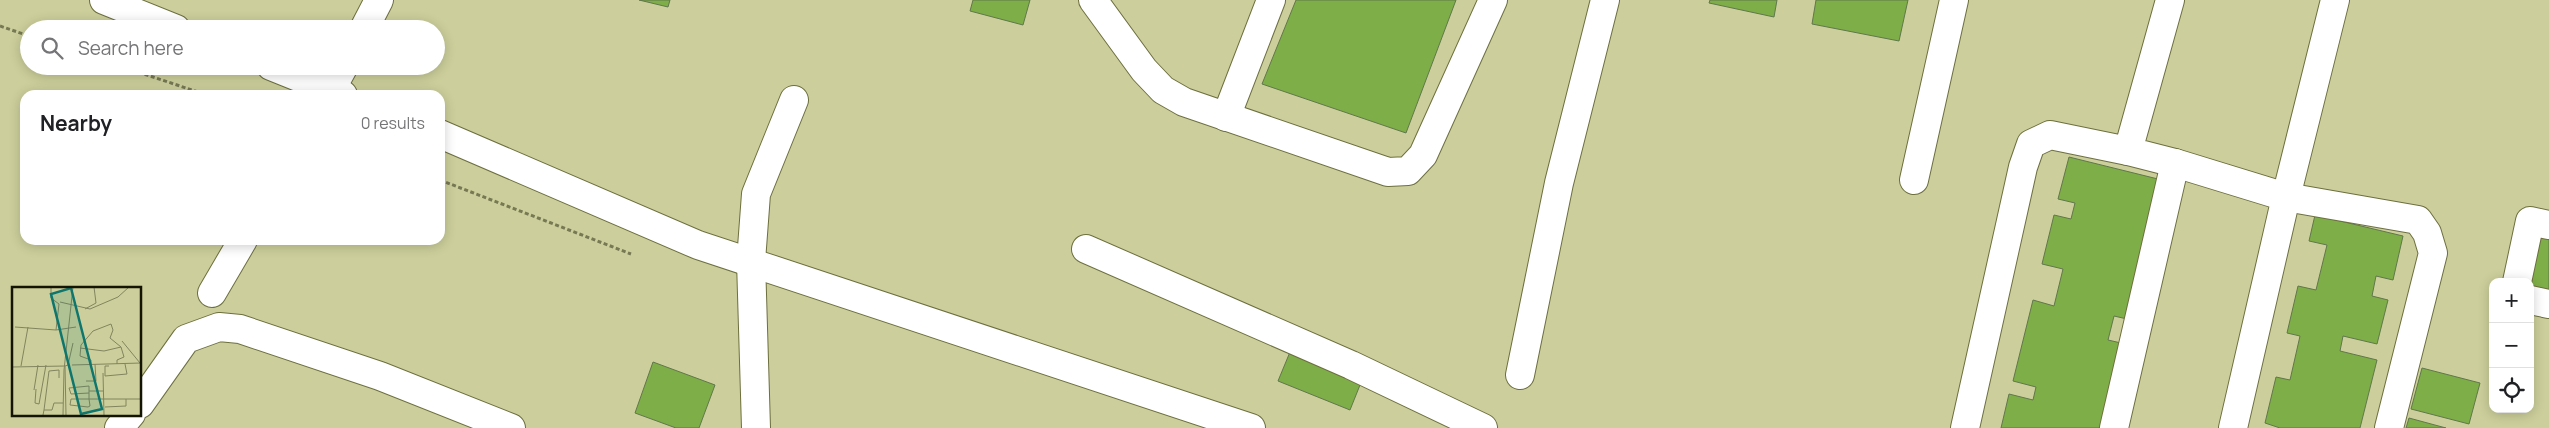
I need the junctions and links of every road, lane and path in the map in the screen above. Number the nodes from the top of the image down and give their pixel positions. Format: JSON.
{"nodes":[{"id":1,"x":104,"y":0,"type":"edge"},
{"id":2,"x":379,"y":0,"type":"edge"},
{"id":3,"x":1093,"y":0,"type":"edge"},
{"id":4,"x":1271,"y":0,"type":"edge"},
{"id":5,"x":1493,"y":0,"type":"edge"},
{"id":6,"x":1605,"y":0,"type":"edge"},
{"id":7,"x":1954,"y":0,"type":"edge"},
{"id":8,"x":2170,"y":0,"type":"edge"},
{"id":9,"x":2335,"y":0,"type":"edge"},
{"id":10,"x":154,"y":20,"type":"edge"},
{"id":11,"x":369,"y":20,"type":"edge"},
{"id":12,"x":0,"y":26,"type":"edge"},
{"id":13,"x":20,"y":33,"type":"edge"},
{"id":14,"x":147,"y":75,"type":"edge"},
{"id":15,"x":292,"y":75,"type":"edge"},
{"id":16,"x":341,"y":75,"type":"edge"},
{"id":17,"x":192,"y":90,"type":"edge"},
{"id":18,"x":327,"y":90,"type":"edge"},
{"id":19,"x":335,"y":90,"type":"edge"},
{"id":20,"x":794,"y":100,"type":"dead end"},
{"id":21,"x":1226,"y":117,"type":"junction"},
{"id":22,"x":445,"y":136,"type":"edge"},
{"id":23,"x":2128,"y":151,"type":"junction"},
{"id":24,"x":2175,"y":162,"type":"junction"},
{"id":25,"x":1914,"y":180,"type":"dead end"},
{"id":26,"x":445,"y":182,"type":"edge"},
{"id":27,"x":2286,"y":197,"type":"junction"},
{"id":28,"x":2549,"y":225,"type":"edge"},
{"id":29,"x":240,"y":245,"type":"edge"},
{"id":30,"x":1086,"y":249,"type":"dead end"},
{"id":31,"x":639,"y":256,"type":"dead end"},
{"id":32,"x":751,"y":262,"type":"junction"},
{"id":33,"x":2518,"y":278,"type":"edge"},
{"id":34,"x":212,"y":293,"type":"dead end"},
{"id":35,"x":2534,"y":301,"type":"edge"},
{"id":36,"x":2549,"y":304,"type":"edge"},
{"id":37,"x":1520,"y":375,"type":"dead end"},
{"id":38,"x":141,"y":403,"type":"edge"},
{"id":39,"x":129,"y":416,"type":"edge"},
{"id":40,"x":119,"y":428,"type":"edge"},
{"id":41,"x":511,"y":428,"type":"edge"},
{"id":42,"x":756,"y":428,"type":"edge"},
{"id":43,"x":1251,"y":428,"type":"edge"},
{"id":44,"x":1483,"y":428,"type":"edge"},
{"id":45,"x":1965,"y":428,"type":"edge"},
{"id":46,"x":2114,"y":428,"type":"edge"},
{"id":47,"x":2233,"y":428,"type":"edge"},
{"id":48,"x":2389,"y":428,"type":"edge"}],
"edges":[{"from":1,"to":10,"type":"street"},
{"from":2,"to":11,"type":"street"},
{"from":3,"to":21,"type":"street"},
{"from":4,"to":21,"type":"street"},
{"from":5,"to":21,"type":"street"},
{"from":6,"to":37,"type":"street"},
{"from":7,"to":25,"type":"street"},
{"from":8,"to":23,"type":"street"},
{"from":9,"to":27,"type":"street"},
{"from":12,"to":13,"type":"path"},
{"from":14,"to":17,"type":"path"},
{"from":15,"to":18,"type":"street"},
{"from":16,"to":19,"type":"street"},
{"from":20,"to":32,"type":"street"},
{"from":22,"to":32,"type":"street"},
{"from":23,"to":24,"type":"street"},
{"from":23,"to":45,"type":"street"},
{"from":24,"to":27,"type":"street"},
{"from":24,"to":46,"type":"street"},
{"from":26,"to":31,"type":"path"},
{"from":27,"to":47,"type":"street"},
{"from":27,"to":48,"type":"street"},
{"from":28,"to":33,"type":"street"},
{"from":29,"to":34,"type":"street"},
{"from":30,"to":44,"type":"street"},
{"from":32,"to":42,"type":"street"},
{"from":32,"to":43,"type":"street"},
{"from":35,"to":36,"type":"street"},
{"from":38,"to":41,"type":"street"},
{"from":39,"to":40,"type":"street"}]}
